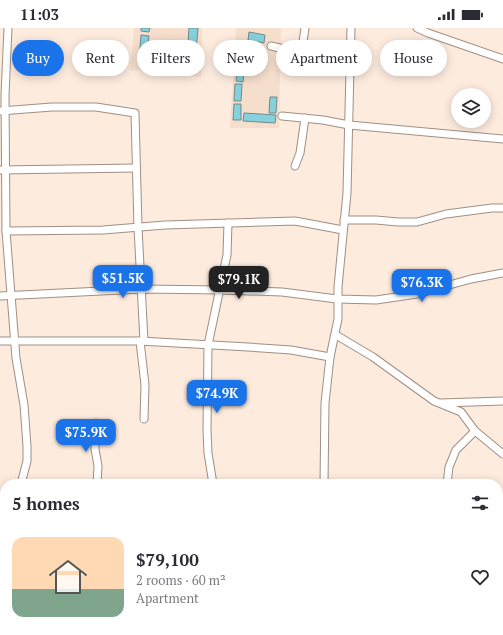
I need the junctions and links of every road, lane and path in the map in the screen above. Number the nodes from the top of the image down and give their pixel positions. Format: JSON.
{"nodes":[{"id":1,"x":8,"y":28,"type":"edge"},
{"id":2,"x":305,"y":28,"type":"edge"},
{"id":3,"x":351,"y":28,"type":"edge"},
{"id":4,"x":417,"y":28,"type":"edge"},
{"id":5,"x":271,"y":46,"type":"dead end"},
{"id":6,"x":503,"y":59,"type":"edge"},
{"id":7,"x":2,"y":111,"type":"edge"},
{"id":8,"x":282,"y":116,"type":"dead end"},
{"id":9,"x":305,"y":118,"type":"junction"},
{"id":10,"x":349,"y":125,"type":"junction"},
{"id":11,"x":503,"y":139,"type":"edge"},
{"id":12,"x":294,"y":166,"type":"dead end"},
{"id":13,"x":136,"y":168,"type":"junction"},
{"id":14,"x":3,"y":170,"type":"edge"},
{"id":15,"x":503,"y":208,"type":"edge"},
{"id":16,"x":344,"y":220,"type":"junction"},
{"id":17,"x":228,"y":223,"type":"junction"},
{"id":18,"x":4,"y":227,"type":"edge"},
{"id":19,"x":138,"y":228,"type":"junction"},
{"id":20,"x":343,"y":230,"type":"junction"},
{"id":21,"x":503,"y":274,"type":"edge"},
{"id":22,"x":142,"y":289,"type":"junction"},
{"id":23,"x":220,"y":290,"type":"junction"},
{"id":24,"x":0,"y":296,"type":"edge"},
{"id":25,"x":11,"y":296,"type":"junction"},
{"id":26,"x":337,"y":299,"type":"junction"},
{"id":27,"x":336,"y":335,"type":"junction"},
{"id":28,"x":0,"y":341,"type":"edge"},
{"id":29,"x":15,"y":341,"type":"junction"},
{"id":30,"x":142,"y":341,"type":"junction"},
{"id":31,"x":208,"y":345,"type":"junction"},
{"id":32,"x":330,"y":357,"type":"junction"},
{"id":33,"x":503,"y":401,"type":"edge"},
{"id":34,"x":439,"y":403,"type":"junction"},
{"id":35,"x":144,"y":419,"type":"dead end"},
{"id":36,"x":96,"y":423,"type":"dead end"},
{"id":37,"x":476,"y":431,"type":"junction"},
{"id":38,"x":503,"y":454,"type":"edge"},
{"id":39,"x":22,"y":479,"type":"edge"},
{"id":40,"x":97,"y":479,"type":"edge"},
{"id":41,"x":212,"y":479,"type":"edge"},
{"id":42,"x":324,"y":479,"type":"edge"},
{"id":43,"x":447,"y":479,"type":"edge"}],
"edges":[{"from":1,"to":7,"type":"street"},
{"from":2,"to":5,"type":"street"},
{"from":3,"to":10,"type":"street"},
{"from":4,"to":6,"type":"street"},
{"from":7,"to":13,"type":"street"},
{"from":7,"to":14,"type":"street"},
{"from":8,"to":9,"type":"street"},
{"from":9,"to":10,"type":"street"},
{"from":9,"to":12,"type":"street"},
{"from":10,"to":11,"type":"street"},
{"from":10,"to":16,"type":"street"},
{"from":13,"to":14,"type":"street"},
{"from":13,"to":19,"type":"street"},
{"from":14,"to":18,"type":"street"},
{"from":15,"to":16,"type":"street"},
{"from":16,"to":20,"type":"street"},
{"from":17,"to":19,"type":"street"},
{"from":17,"to":20,"type":"street"},
{"from":17,"to":23,"type":"street"},
{"from":18,"to":19,"type":"street"},
{"from":18,"to":25,"type":"street"},
{"from":19,"to":22,"type":"street"},
{"from":20,"to":26,"type":"street"},
{"from":21,"to":26,"type":"street"},
{"from":22,"to":23,"type":"street"},
{"from":22,"to":25,"type":"street"},
{"from":22,"to":30,"type":"street"},
{"from":23,"to":26,"type":"street"},
{"from":23,"to":31,"type":"street"},
{"from":24,"to":25,"type":"street"},
{"from":25,"to":29,"type":"street"},
{"from":26,"to":27,"type":"street"},
{"from":27,"to":32,"type":"street"},
{"from":27,"to":34,"type":"street"},
{"from":28,"to":29,"type":"street"},
{"from":29,"to":30,"type":"street"},
{"from":29,"to":39,"type":"street"},
{"from":30,"to":31,"type":"street"},
{"from":30,"to":35,"type":"street"},
{"from":31,"to":32,"type":"street"},
{"from":31,"to":41,"type":"street"},
{"from":32,"to":42,"type":"street"},
{"from":33,"to":34,"type":"street"},
{"from":34,"to":37,"type":"street"},
{"from":36,"to":40,"type":"street"},
{"from":37,"to":38,"type":"street"},
{"from":37,"to":43,"type":"street"}]}
